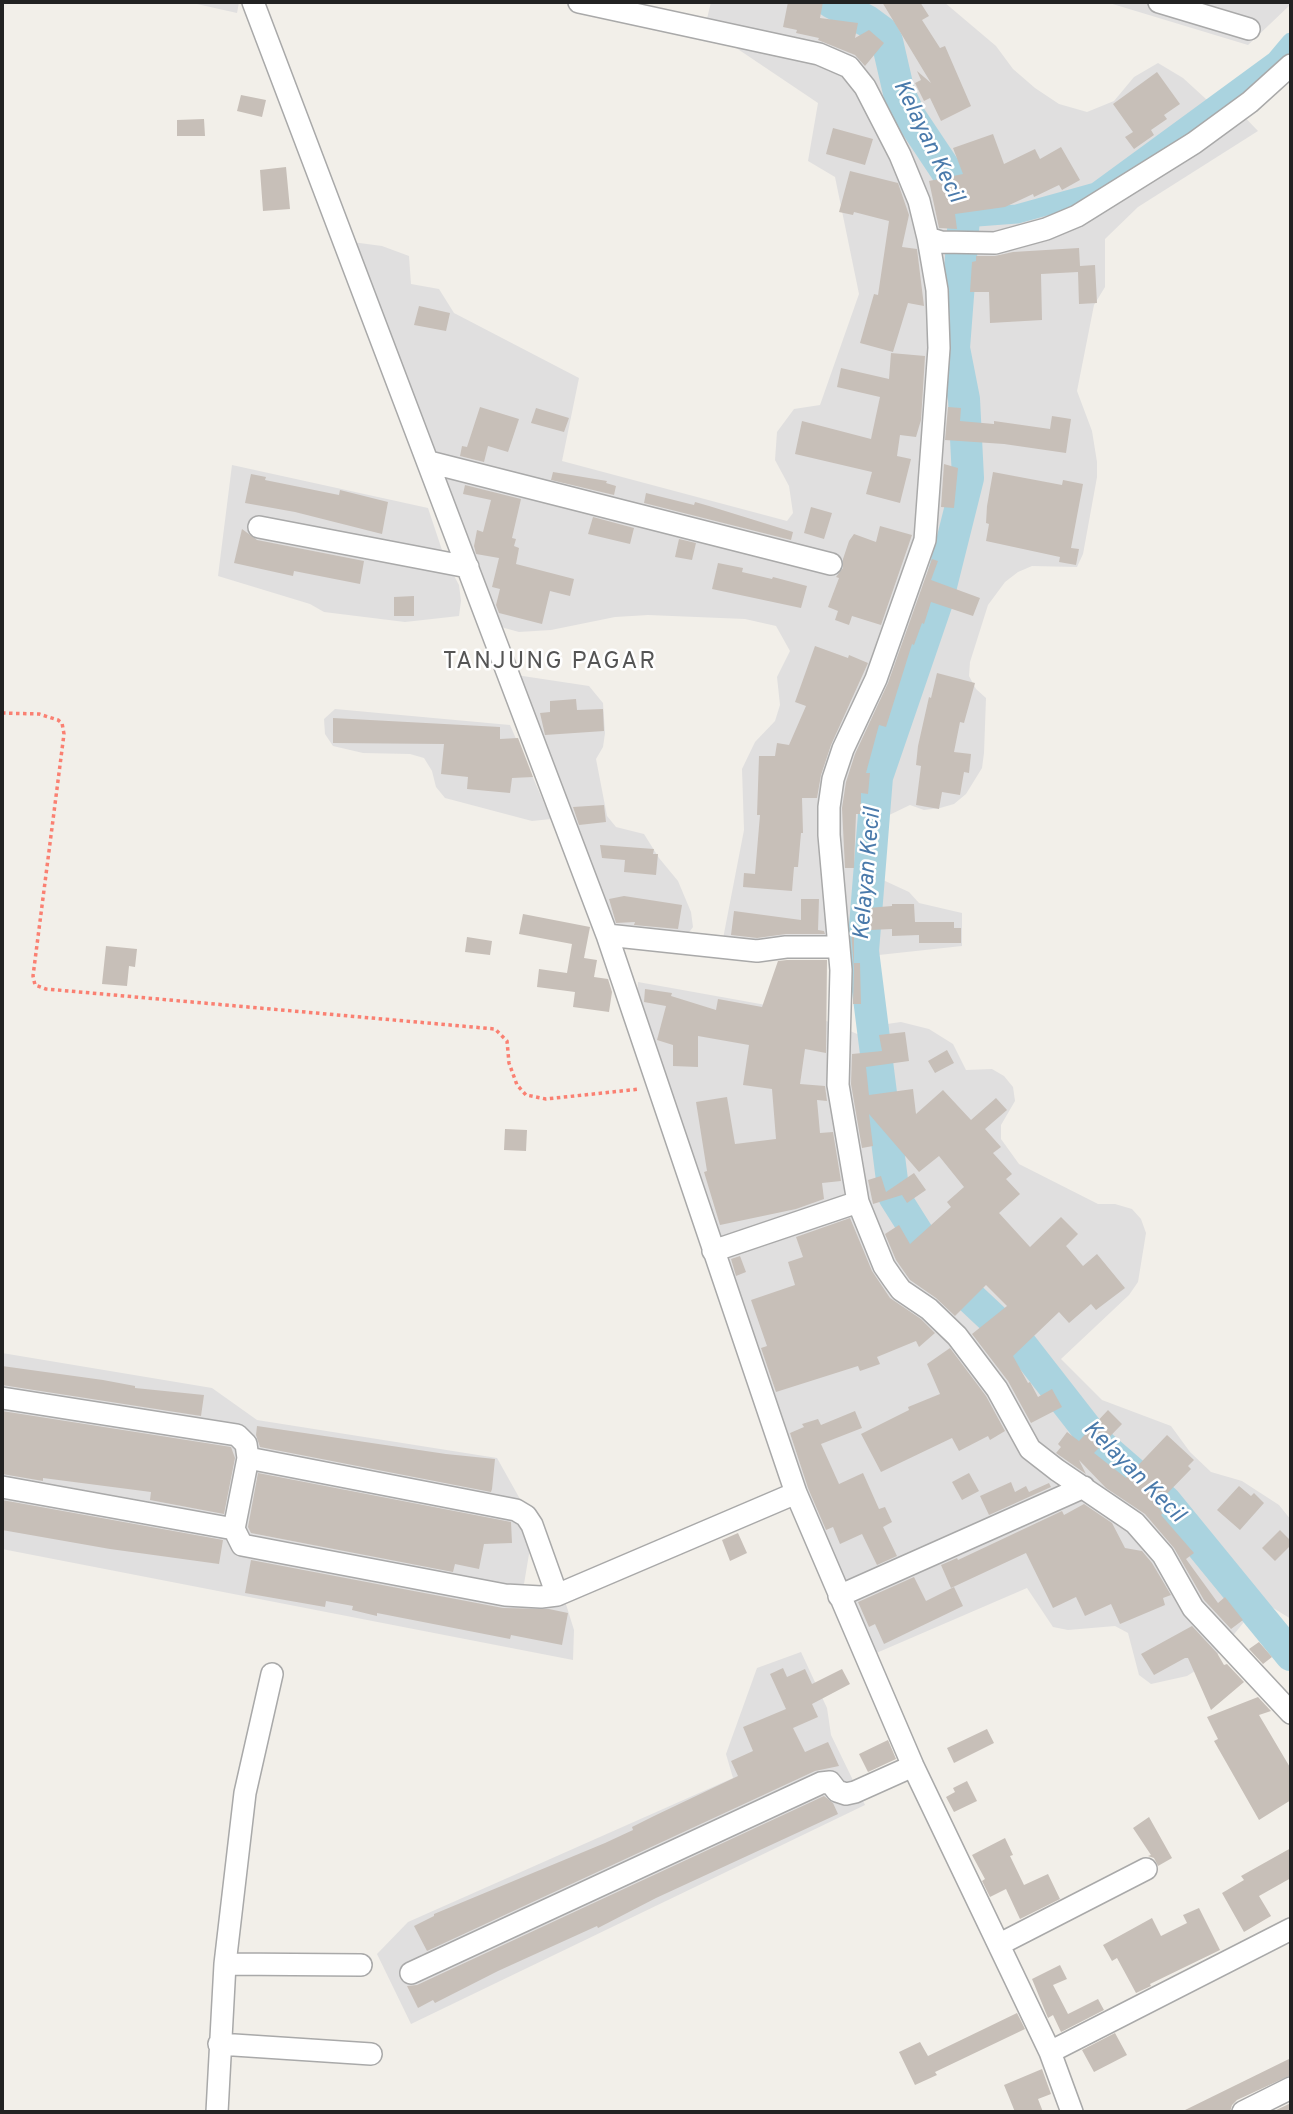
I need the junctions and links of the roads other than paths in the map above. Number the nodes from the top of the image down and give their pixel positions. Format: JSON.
{"nodes":[{"id":1,"x":253,"y":2,"type":"edge"},
{"id":2,"x":579,"y":2,"type":"edge"},
{"id":3,"x":1162,"y":2,"type":"edge"},
{"id":4,"x":1250,"y":29,"type":"dead end"},
{"id":5,"x":1291,"y":65,"type":"edge"},
{"id":6,"x":935,"y":240,"type":"junction"},
{"id":7,"x":429,"y":462,"type":"junction"},
{"id":8,"x":259,"y":527,"type":"dead end"},
{"id":9,"x":831,"y":564,"type":"dead end"},
{"id":10,"x":468,"y":567,"type":"junction"},
{"id":11,"x":607,"y":935,"type":"junction"},
{"id":12,"x":838,"y":947,"type":"junction"},
{"id":13,"x":858,"y":1202,"type":"junction"},
{"id":14,"x":713,"y":1251,"type":"junction"},
{"id":15,"x":2,"y":1398,"type":"edge"},
{"id":16,"x":248,"y":1458,"type":"junction"},
{"id":17,"x":2,"y":1487,"type":"edge"},
{"id":18,"x":1084,"y":1487,"type":"junction"},
{"id":19,"x":796,"y":1493,"type":"junction"},
{"id":20,"x":234,"y":1529,"type":"junction"},
{"id":21,"x":557,"y":1595,"type":"junction"},
{"id":22,"x":839,"y":1597,"type":"junction"},
{"id":23,"x":272,"y":1674,"type":"dead end"},
{"id":24,"x":1291,"y":1713,"type":"edge"},
{"id":25,"x":913,"y":1766,"type":"junction"},
{"id":26,"x":1146,"y":1870,"type":"dead end"},
{"id":27,"x":1291,"y":1929,"type":"edge"},
{"id":28,"x":1000,"y":1944,"type":"junction"},
{"id":29,"x":225,"y":1964,"type":"junction"},
{"id":30,"x":361,"y":1965,"type":"dead end"},
{"id":31,"x":411,"y":1973,"type":"dead end"},
{"id":32,"x":219,"y":2044,"type":"junction"},
{"id":33,"x":1050,"y":2052,"type":"junction"},
{"id":34,"x":371,"y":2054,"type":"dead end"},
{"id":35,"x":1291,"y":2088,"type":"edge"},
{"id":36,"x":217,"y":2112,"type":"edge"},
{"id":37,"x":1072,"y":2112,"type":"edge"},
{"id":38,"x":1243,"y":2112,"type":"edge"}],
"edges":[{"from":1,"to":7,"type":"street"},
{"from":2,"to":6,"type":"street"},
{"from":3,"to":4,"type":"street"},
{"from":5,"to":6,"type":"street"},
{"from":6,"to":12,"type":"street"},
{"from":7,"to":9,"type":"street"},
{"from":7,"to":10,"type":"street"},
{"from":8,"to":10,"type":"street"},
{"from":10,"to":11,"type":"street"},
{"from":11,"to":12,"type":"street"},
{"from":11,"to":14,"type":"street"},
{"from":12,"to":13,"type":"street"},
{"from":13,"to":14,"type":"street"},
{"from":13,"to":18,"type":"street"},
{"from":14,"to":19,"type":"street"},
{"from":15,"to":16,"type":"street"},
{"from":16,"to":20,"type":"street"},
{"from":16,"to":21,"type":"street"},
{"from":17,"to":20,"type":"street"},
{"from":18,"to":22,"type":"street"},
{"from":18,"to":24,"type":"street"},
{"from":19,"to":21,"type":"street"},
{"from":19,"to":22,"type":"street"},
{"from":20,"to":21,"type":"street"},
{"from":22,"to":25,"type":"street"},
{"from":23,"to":29,"type":"street"},
{"from":25,"to":28,"type":"street"},
{"from":25,"to":31,"type":"street"},
{"from":26,"to":28,"type":"street"},
{"from":27,"to":33,"type":"street"},
{"from":28,"to":33,"type":"street"},
{"from":29,"to":30,"type":"street"},
{"from":29,"to":32,"type":"street"},
{"from":32,"to":34,"type":"street"},
{"from":32,"to":36,"type":"street"},
{"from":33,"to":37,"type":"street"},
{"from":35,"to":38,"type":"street"}]}
